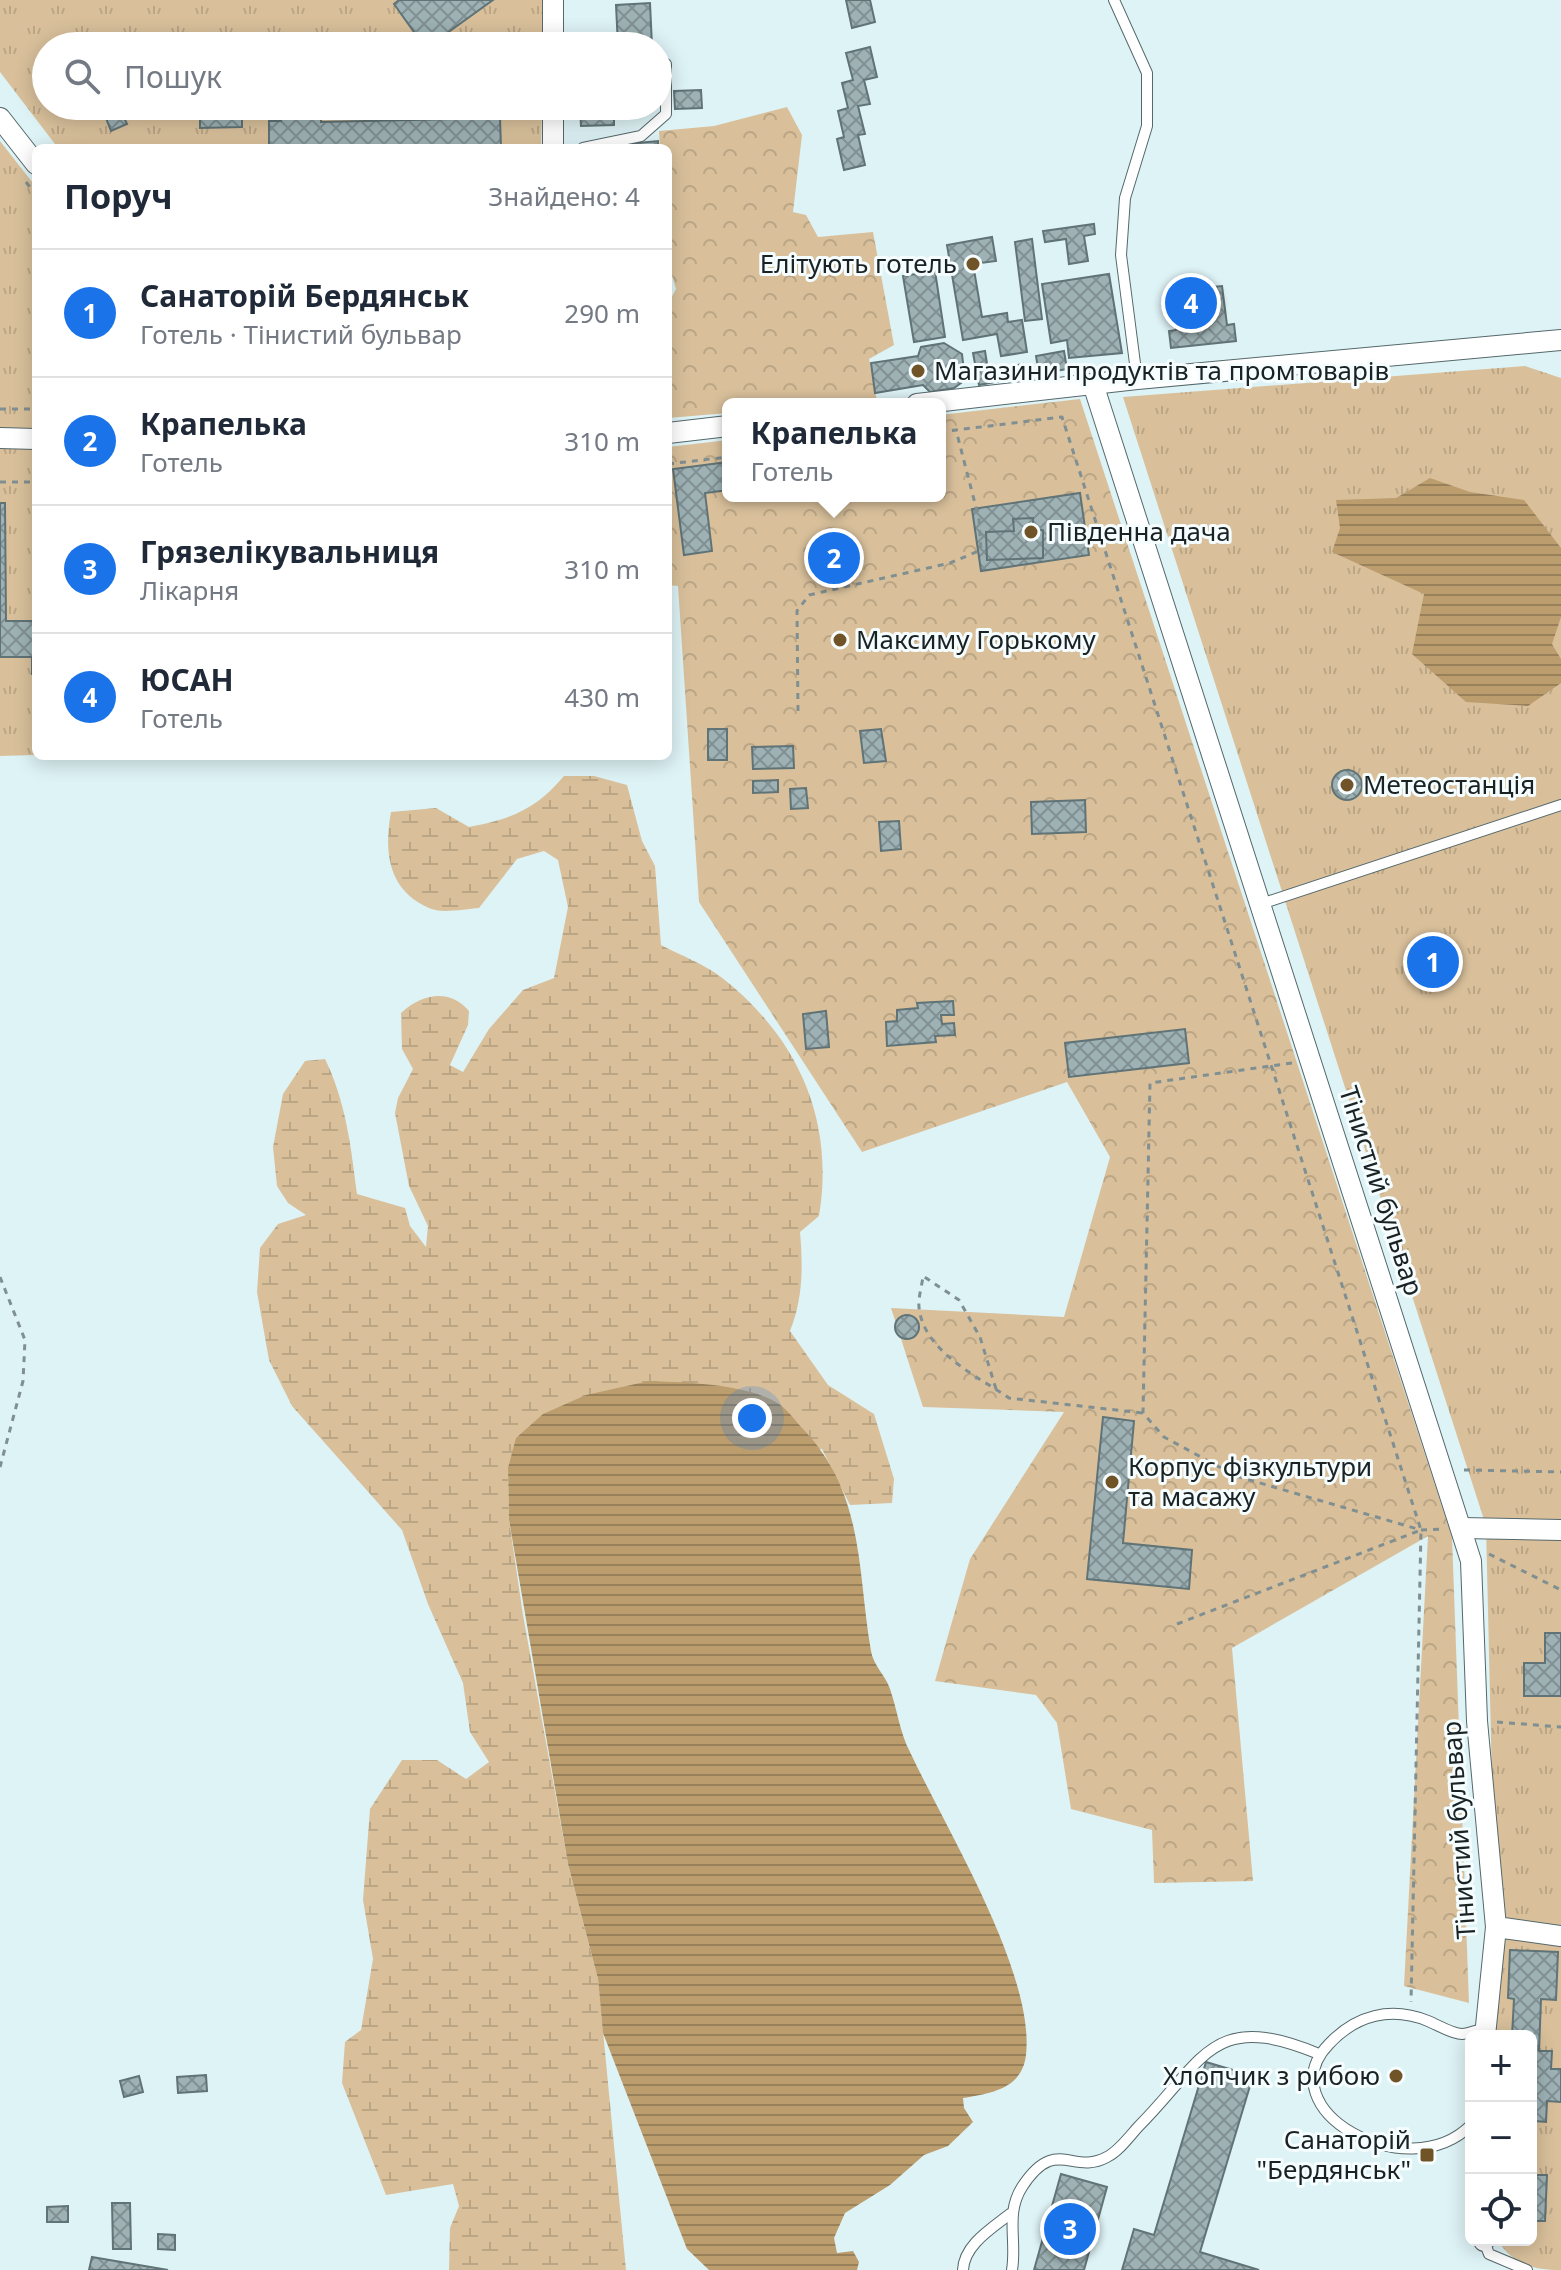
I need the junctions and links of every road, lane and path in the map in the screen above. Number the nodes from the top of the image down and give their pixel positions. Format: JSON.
{"nodes":[{"id":1,"x":553,"y":0,"type":"edge"},
{"id":2,"x":1114,"y":0,"type":"edge"},
{"id":3,"x":553,"y":32,"type":"edge"},
{"id":4,"x":0,"y":118,"type":"edge"},
{"id":5,"x":553,"y":120,"type":"edge"},
{"id":6,"x":659,"y":120,"type":"edge"},
{"id":7,"x":553,"y":144,"type":"edge"},
{"id":8,"x":602,"y":144,"type":"edge"},
{"id":9,"x":32,"y":159,"type":"edge"},
{"id":10,"x":1561,"y":340,"type":"edge"},
{"id":11,"x":1137,"y":379,"type":"junction"},
{"id":12,"x":1093,"y":384,"type":"junction"},
{"id":13,"x":946,"y":401,"type":"edge"},
{"id":14,"x":0,"y":409,"type":"edge"},
{"id":15,"x":32,"y":409,"type":"edge"},
{"id":16,"x":722,"y":427,"type":"edge"},
{"id":17,"x":956,"y":430,"type":"junction"},
{"id":18,"x":946,"y":431,"type":"edge"},
{"id":19,"x":672,"y":433,"type":"edge"},
{"id":20,"x":0,"y":438,"type":"edge"},
{"id":21,"x":32,"y":439,"type":"edge"},
{"id":22,"x":722,"y":458,"type":"edge"},
{"id":23,"x":672,"y":464,"type":"edge"},
{"id":24,"x":0,"y":482,"type":"edge"},
{"id":25,"x":32,"y":482,"type":"edge"},
{"id":26,"x":798,"y":711,"type":"dead end"},
{"id":27,"x":1561,"y":805,"type":"edge"},
{"id":28,"x":1261,"y":904,"type":"junction"},
{"id":29,"x":1311,"y":1058,"type":"junction"},
{"id":30,"x":1274,"y":1067,"type":"junction"},
{"id":31,"x":0,"y":1277,"type":"edge"},
{"id":32,"x":996,"y":1389,"type":"junction"},
{"id":33,"x":1143,"y":1413,"type":"junction"},
{"id":34,"x":0,"y":1467,"type":"edge"},
{"id":35,"x":1444,"y":1470,"type":"junction"},
{"id":36,"x":1561,"y":1472,"type":"edge"},
{"id":37,"x":1421,"y":1530,"type":"junction"},
{"id":38,"x":1561,"y":1530,"type":"edge"},
{"id":39,"x":1465,"y":1536,"type":"junction"},
{"id":40,"x":1561,"y":1590,"type":"edge"},
{"id":41,"x":1177,"y":1624,"type":"dead end"},
{"id":42,"x":1477,"y":1721,"type":"junction"},
{"id":43,"x":1561,"y":1727,"type":"edge"},
{"id":44,"x":1496,"y":1927,"type":"junction"},
{"id":45,"x":1561,"y":1936,"type":"edge"},
{"id":46,"x":1411,"y":2014,"type":"junction"},
{"id":47,"x":1486,"y":2030,"type":"edge"},
{"id":48,"x":1465,"y":2034,"type":"edge"},
{"id":49,"x":1319,"y":2054,"type":"junction"},
{"id":50,"x":1465,"y":2131,"type":"edge"},
{"id":51,"x":1010,"y":2214,"type":"junction"},
{"id":52,"x":1486,"y":2246,"type":"edge"},
{"id":53,"x":963,"y":2270,"type":"edge"},
{"id":54,"x":1012,"y":2270,"type":"edge"},
{"id":55,"x":1527,"y":2270,"type":"edge"}],
"edges":[{"from":1,"to":3,"type":"street"},
{"from":2,"to":11,"type":"lane"},
{"from":4,"to":9,"type":"street"},
{"from":5,"to":7,"type":"street"},
{"from":6,"to":8,"type":"lane"},
{"from":10,"to":11,"type":"street"},
{"from":11,"to":12,"type":"street"},
{"from":12,"to":13,"type":"street"},
{"from":12,"to":28,"type":"street","name":"Тінистий бульвар"},
{"from":14,"to":15,"type":"path"},
{"from":16,"to":19,"type":"street"},
{"from":17,"to":18,"type":"path"},
{"from":17,"to":26,"type":"path"},
{"from":17,"to":30,"type":"path"},
{"from":20,"to":21,"type":"street"},
{"from":22,"to":23,"type":"path"},
{"from":24,"to":25,"type":"path"},
{"from":27,"to":28,"type":"lane"},
{"from":28,"to":29,"type":"street","name":"Тінистий бульвар"},
{"from":29,"to":30,"type":"path"},
{"from":29,"to":35,"type":"street","name":"Тінистий бульвар"},
{"from":30,"to":33,"type":"path"},
{"from":30,"to":37,"type":"path"},
{"from":31,"to":34,"type":"path"},
{"from":32,"to":32,"type":"path"},
{"from":32,"to":33,"type":"path"},
{"from":33,"to":37,"type":"path"},
{"from":35,"to":36,"type":"path"},
{"from":35,"to":39,"type":"street","name":"Тінистий бульвар"},
{"from":37,"to":41,"type":"path"},
{"from":37,"to":46,"type":"path"},
{"from":38,"to":39,"type":"street"},
{"from":39,"to":40,"type":"path"},
{"from":39,"to":42,"type":"street","name":"Тінистий бульвар"},
{"from":42,"to":43,"type":"path"},
{"from":42,"to":44,"type":"street","name":"Тінистий бульвар"},
{"from":44,"to":45,"type":"street"},
{"from":44,"to":47,"type":"street","name":"Тінистий бульвар"},
{"from":46,"to":48,"type":"lane"},
{"from":46,"to":49,"type":"lane"},
{"from":49,"to":50,"type":"lane"},
{"from":49,"to":51,"type":"lane"},
{"from":51,"to":53,"type":"lane"},
{"from":51,"to":54,"type":"lane"},
{"from":52,"to":55,"type":"lane"}]}
